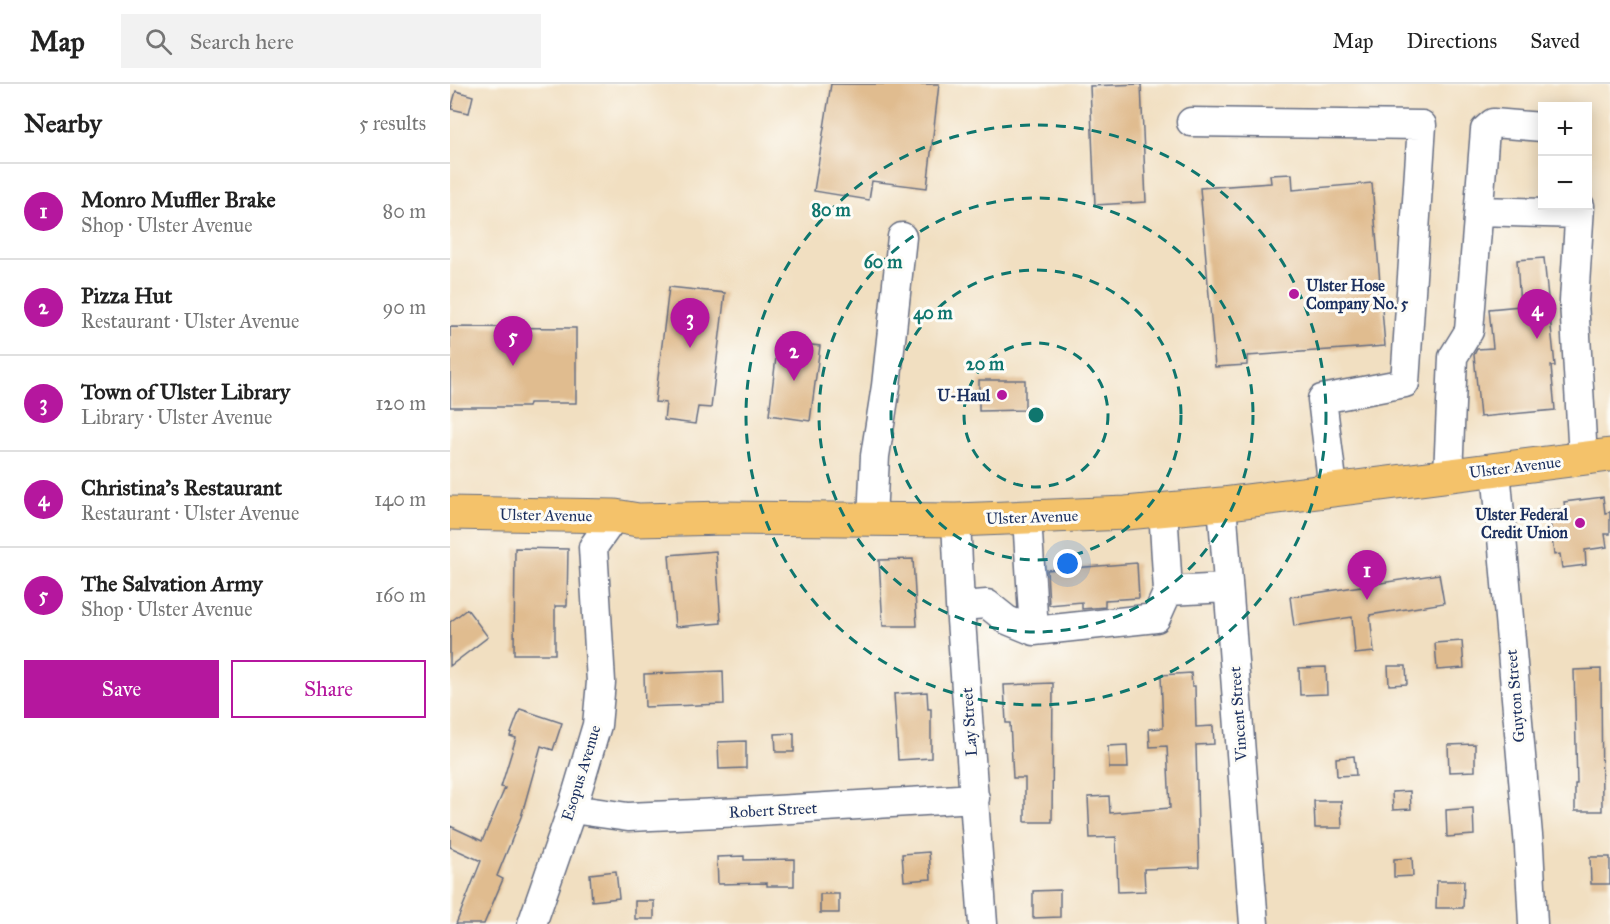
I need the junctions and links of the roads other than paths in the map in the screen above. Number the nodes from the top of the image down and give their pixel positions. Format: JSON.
{"nodes":[{"id":1,"x":1191,"y":122,"type":"dead end"},
{"id":2,"x":1538,"y":128,"type":"edge"},
{"id":3,"x":1580,"y":210,"type":"edge"},
{"id":4,"x":1479,"y":211,"type":"junction"},
{"id":5,"x":902,"y":237,"type":"dead end"},
{"id":6,"x":1597,"y":457,"type":"edge"},
{"id":7,"x":1496,"y":469,"type":"junction"},
{"id":8,"x":1448,"y":475,"type":"junction"},
{"id":9,"x":1333,"y":489,"type":"junction"},
{"id":10,"x":1222,"y":504,"type":"junction"},
{"id":11,"x":1163,"y":509,"type":"junction"},
{"id":12,"x":450,"y":513,"type":"edge"},
{"id":13,"x":615,"y":516,"type":"junction"},
{"id":14,"x":1027,"y":517,"type":"junction"},
{"id":15,"x":872,"y":519,"type":"junction"},
{"id":16,"x":956,"y":520,"type":"junction"},
{"id":17,"x":1228,"y":588,"type":"junction"},
{"id":18,"x":1168,"y":591,"type":"junction"},
{"id":19,"x":960,"y":606,"type":"junction"},
{"id":20,"x":1034,"y":631,"type":"junction"},
{"id":21,"x":975,"y":798,"type":"junction"},
{"id":22,"x":572,"y":809,"type":"junction"},
{"id":23,"x":532,"y":924,"type":"edge"},
{"id":24,"x":983,"y":924,"type":"edge"},
{"id":25,"x":1254,"y":924,"type":"edge"},
{"id":26,"x":1533,"y":924,"type":"edge"}],
"edges":[{"from":1,"to":9,"type":"street"},
{"from":2,"to":4,"type":"street"},
{"from":3,"to":4,"type":"street"},
{"from":3,"to":6,"type":"street"},
{"from":4,"to":8,"type":"street"},
{"from":5,"to":15,"type":"street"},
{"from":6,"to":7,"type":"main road","name":"Ulster Avenue"},
{"from":7,"to":8,"type":"main road","name":"Ulster Avenue"},
{"from":7,"to":26,"type":"street","name":"Guyton Street"},
{"from":8,"to":9,"type":"main road","name":"Ulster Avenue"},
{"from":9,"to":10,"type":"main road","name":"Ulster Avenue"},
{"from":10,"to":11,"type":"main road","name":"Ulster Avenue"},
{"from":10,"to":17,"type":"street","name":"Vincent Street"},
{"from":11,"to":14,"type":"main road","name":"Ulster Avenue"},
{"from":11,"to":18,"type":"street"},
{"from":12,"to":13,"type":"main road","name":"Ulster Avenue"},
{"from":13,"to":15,"type":"main road","name":"Ulster Avenue"},
{"from":13,"to":22,"type":"street","name":"Esopus Avenue"},
{"from":14,"to":16,"type":"main road","name":"Ulster Avenue"},
{"from":14,"to":20,"type":"street"},
{"from":15,"to":16,"type":"main road","name":"Ulster Avenue"},
{"from":16,"to":19,"type":"street","name":"Lay Street"},
{"from":17,"to":18,"type":"street"},
{"from":17,"to":25,"type":"street","name":"Vincent Street"},
{"from":18,"to":20,"type":"street"},
{"from":19,"to":20,"type":"street"},
{"from":19,"to":21,"type":"street","name":"Lay Street"},
{"from":21,"to":22,"type":"street","name":"Robert Street"},
{"from":21,"to":24,"type":"street","name":"Lay Street"},
{"from":22,"to":23,"type":"street","name":"Esopus Avenue"}]}
